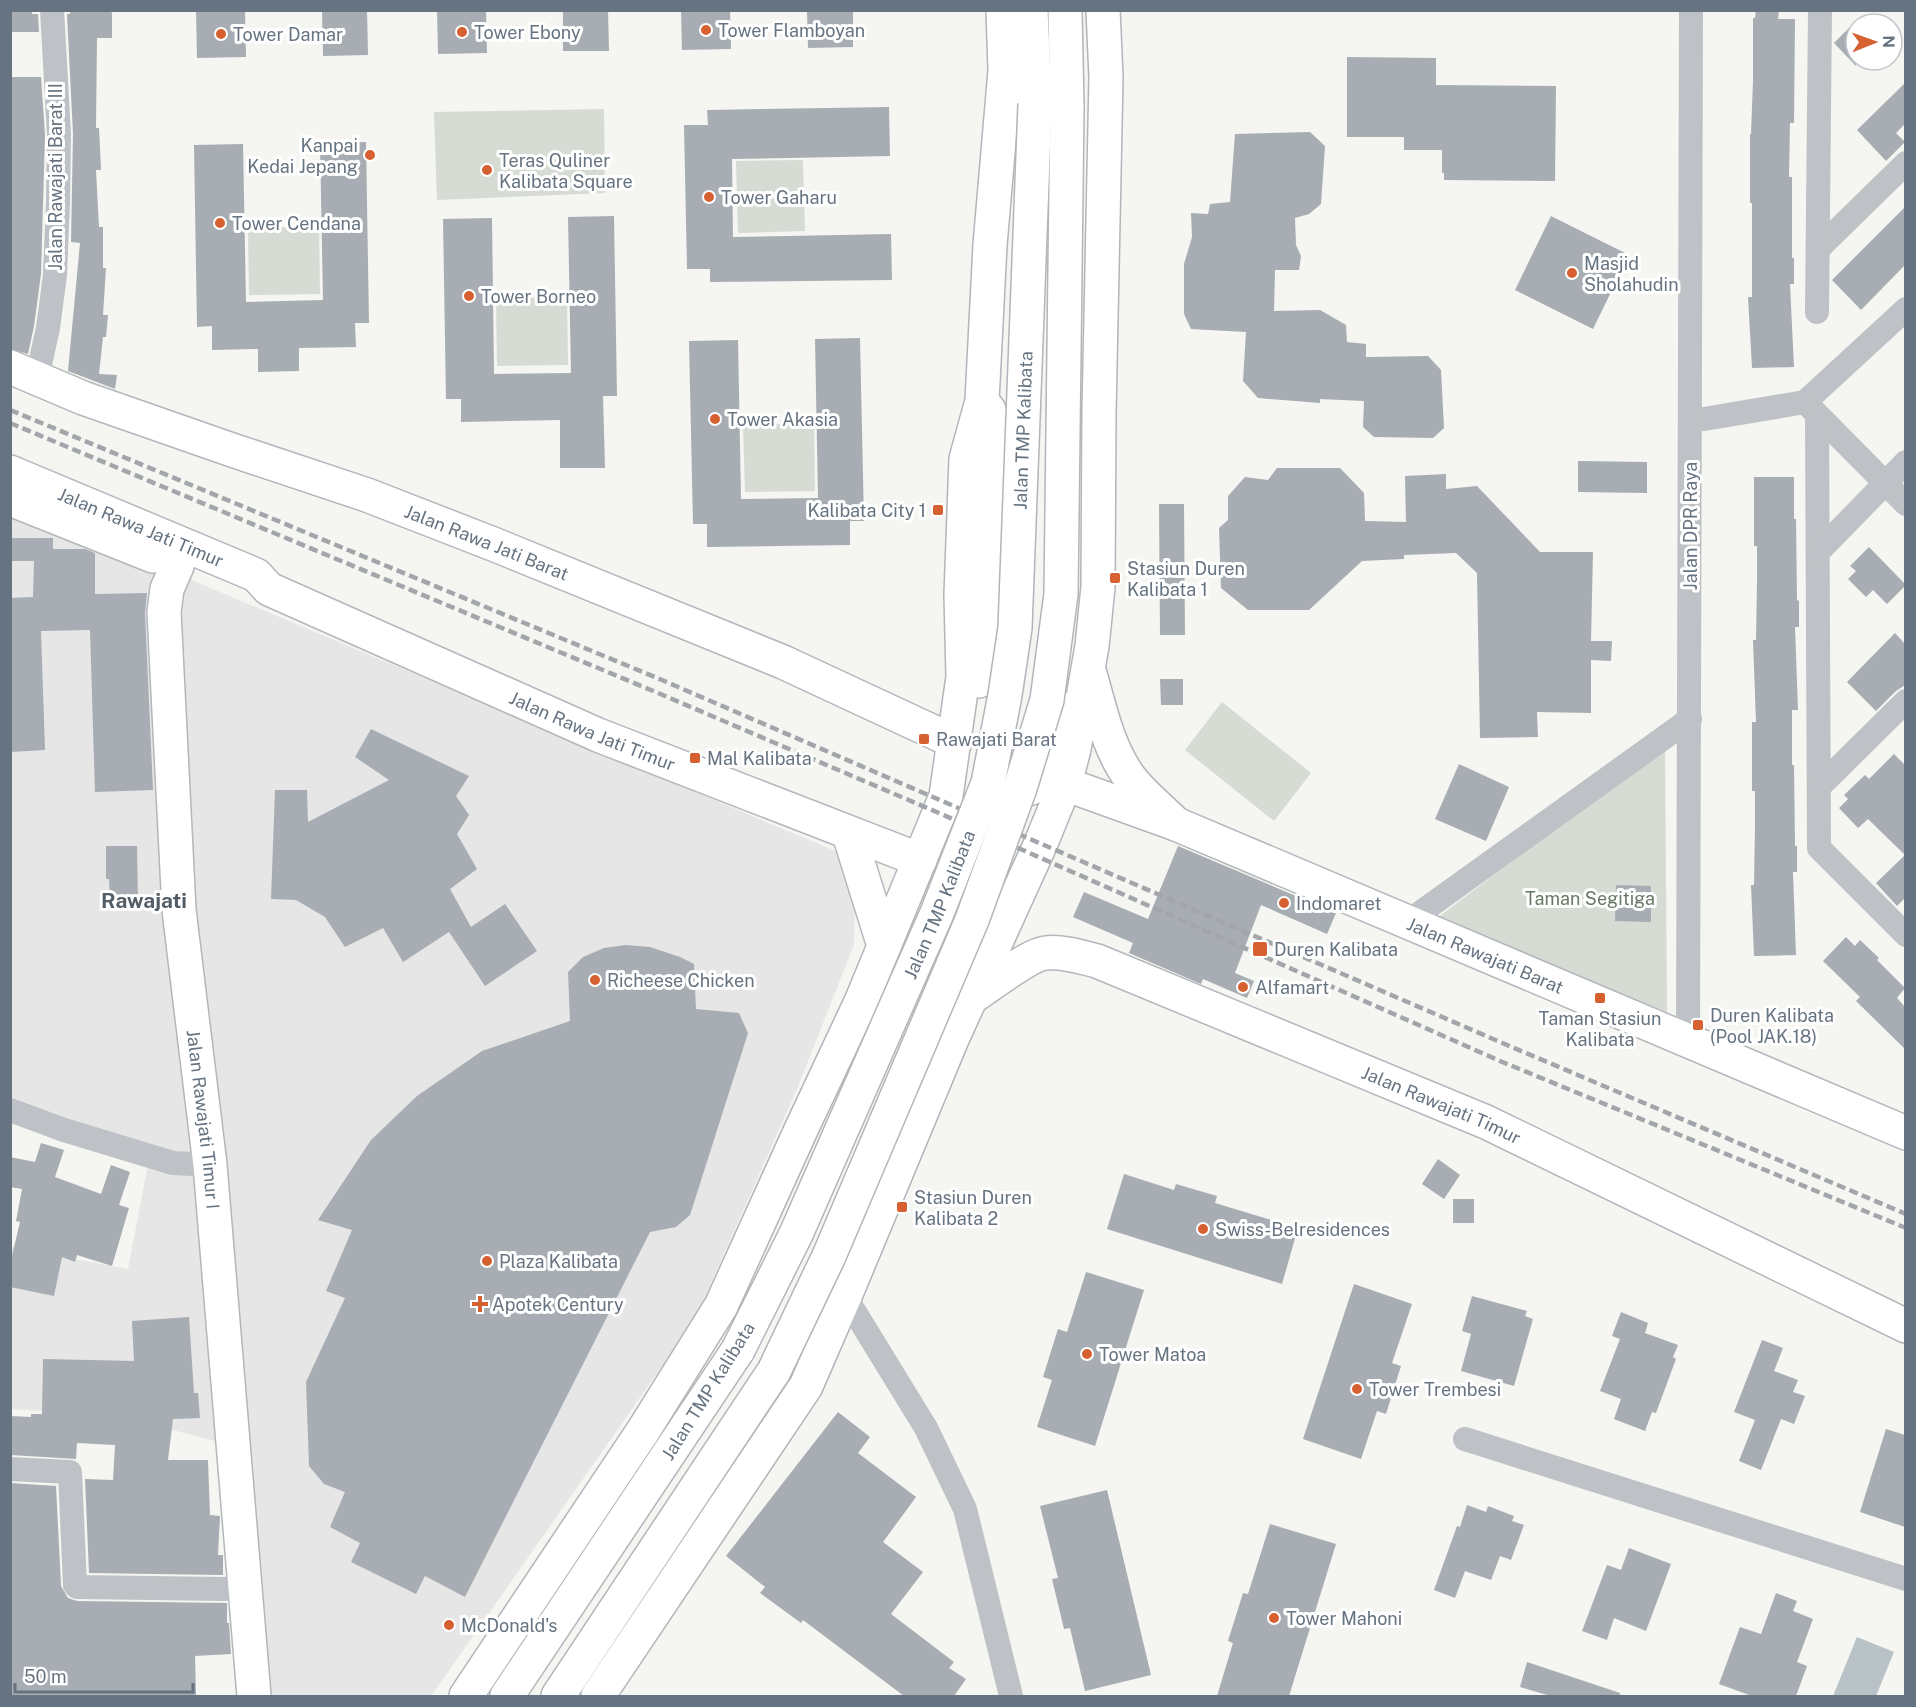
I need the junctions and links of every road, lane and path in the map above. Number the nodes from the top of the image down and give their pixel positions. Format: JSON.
{"nodes":[{"id":1,"x":52,"y":10,"type":"edge"},
{"id":2,"x":1003,"y":10,"type":"edge"},
{"id":3,"x":1031,"y":10,"type":"edge"},
{"id":4,"x":1065,"y":10,"type":"edge"},
{"id":5,"x":1103,"y":10,"type":"edge"},
{"id":6,"x":1691,"y":10,"type":"edge"},
{"id":7,"x":1820,"y":10,"type":"edge"},
{"id":8,"x":1905,"y":163,"type":"edge"},
{"id":9,"x":1818,"y":249,"type":"junction"},
{"id":10,"x":1905,"y":309,"type":"edge"},
{"id":11,"x":1817,"y":312,"type":"dead end"},
{"id":12,"x":24,"y":372,"type":"edge"},
{"id":13,"x":982,"y":401,"type":"junction"},
{"id":14,"x":1811,"y":409,"type":"junction"},
{"id":15,"x":1690,"y":419,"type":"junction"},
{"id":16,"x":1905,"y":462,"type":"edge"},
{"id":17,"x":10,"y":472,"type":"edge"},
{"id":18,"x":1885,"y":483,"type":"junction"},
{"id":19,"x":10,"y":499,"type":"edge"},
{"id":20,"x":1905,"y":504,"type":"edge"},
{"id":21,"x":1818,"y":552,"type":"junction"},
{"id":22,"x":180,"y":555,"type":"junction"},
{"id":23,"x":1088,"y":667,"type":"junction"},
{"id":24,"x":1905,"y":701,"type":"edge"},
{"id":25,"x":1689,"y":719,"type":"junction"},
{"id":26,"x":955,"y":742,"type":"junction"},
{"id":27,"x":1065,"y":784,"type":"junction"},
{"id":28,"x":1819,"y":788,"type":"junction"},
{"id":29,"x":1176,"y":824,"type":"junction"},
{"id":30,"x":849,"y":834,"type":"junction"},
{"id":31,"x":920,"y":860,"type":"junction"},
{"id":32,"x":1406,"y":923,"type":"junction"},
{"id":33,"x":1905,"y":934,"type":"edge"},
{"id":34,"x":884,"y":946,"type":"junction"},
{"id":35,"x":971,"y":998,"type":"junction"},
{"id":36,"x":861,"y":1002,"type":"junction"},
{"id":37,"x":952,"y":1038,"type":"junction"},
{"id":38,"x":1688,"y":1042,"type":"junction"},
{"id":39,"x":10,"y":1110,"type":"edge"},
{"id":40,"x":1905,"y":1133,"type":"edge"},
{"id":41,"x":799,"y":1134,"type":"junction"},
{"id":42,"x":210,"y":1165,"type":"junction"},
{"id":43,"x":891,"y":1186,"type":"junction"},
{"id":44,"x":845,"y":1296,"type":"junction"},
{"id":45,"x":1905,"y":1326,"type":"edge"},
{"id":46,"x":1465,"y":1439,"type":"dead end"},
{"id":47,"x":10,"y":1469,"type":"edge"},
{"id":48,"x":1905,"y":1579,"type":"edge"},
{"id":49,"x":245,"y":1587,"type":"junction"},
{"id":50,"x":254,"y":1696,"type":"edge"},
{"id":51,"x":466,"y":1696,"type":"edge"},
{"id":52,"x":507,"y":1696,"type":"edge"},
{"id":53,"x":558,"y":1696,"type":"edge"},
{"id":54,"x":598,"y":1696,"type":"edge"},
{"id":55,"x":1011,"y":1696,"type":"edge"}],
"edges":[{"from":1,"to":12,"type":"street","name":"Jalan Rawajati Barat III"},
{"from":2,"to":13,"type":"main road"},
{"from":3,"to":52,"type":"main road","name":"Jalan TMP Kalibata","bridge":true},
{"from":4,"to":53,"type":"main road","name":"Jalan TMP Kalibata","bridge":true},
{"from":5,"to":23,"type":"main road"},
{"from":6,"to":15,"type":"street","name":"Jalan DPR Raya"},
{"from":7,"to":9,"type":"street"},
{"from":8,"to":9,"type":"street"},
{"from":9,"to":11,"type":"street"},
{"from":10,"to":14,"type":"street"},
{"from":12,"to":26,"type":"main road","name":"Jalan Rawa Jati Barat"},
{"from":13,"to":23,"type":"main road"},
{"from":13,"to":26,"type":"main road"},
{"from":14,"to":15,"type":"street"},
{"from":14,"to":18,"type":"street"},
{"from":14,"to":21,"type":"street"},
{"from":15,"to":25,"type":"street","name":"Jalan DPR Raya"},
{"from":16,"to":18,"type":"street"},
{"from":17,"to":22,"type":"main road","name":"Jalan Rawa Jati Timur"},
{"from":18,"to":20,"type":"street"},
{"from":18,"to":21,"type":"street"},
{"from":19,"to":22,"type":"main road","name":"Jalan Rawa Jati Timur"},
{"from":21,"to":28,"type":"street"},
{"from":22,"to":30,"type":"main road","name":"Jalan Rawa Jati Timur"},
{"from":22,"to":42,"type":"main road","name":"Jalan Rawajati Timur I"},
{"from":23,"to":27,"type":"main road"},
{"from":23,"to":29,"type":"main road"},
{"from":24,"to":28,"type":"street"},
{"from":25,"to":32,"type":"street"},
{"from":25,"to":38,"type":"street","name":"Jalan DPR Raya"},
{"from":26,"to":31,"type":"main road"},
{"from":27,"to":29,"type":"main road","name":"Jalan Rawajati Barat"},
{"from":27,"to":35,"type":"main road"},
{"from":28,"to":33,"type":"street"},
{"from":29,"to":32,"type":"main road","name":"Jalan Rawajati Barat"},
{"from":30,"to":31,"type":"main road","name":"Jalan Rawa Jati Timur"},
{"from":30,"to":34,"type":"main road"},
{"from":31,"to":34,"type":"main road"},
{"from":32,"to":38,"type":"main road","name":"Jalan Rawajati Barat"},
{"from":34,"to":36,"type":"main road"},
{"from":35,"to":37,"type":"main road"},
{"from":35,"to":45,"type":"main road","name":"Jalan Rawajati Timur"},
{"from":36,"to":37,"type":"main road"},
{"from":36,"to":41,"type":"main road"},
{"from":37,"to":43,"type":"main road"},
{"from":38,"to":40,"type":"main road","name":"Jalan Rawajati Barat"},
{"from":39,"to":42,"type":"street"},
{"from":41,"to":43,"type":"main road"},
{"from":41,"to":51,"type":"main road"},
{"from":42,"to":49,"type":"main road","name":"Jalan Rawajati Timur I"},
{"from":43,"to":44,"type":"main road"},
{"from":44,"to":54,"type":"main road"},
{"from":44,"to":55,"type":"street"},
{"from":46,"to":48,"type":"street"},
{"from":47,"to":49,"type":"street"},
{"from":49,"to":50,"type":"main road","name":"Jalan Rawajati Timur I"}]}
